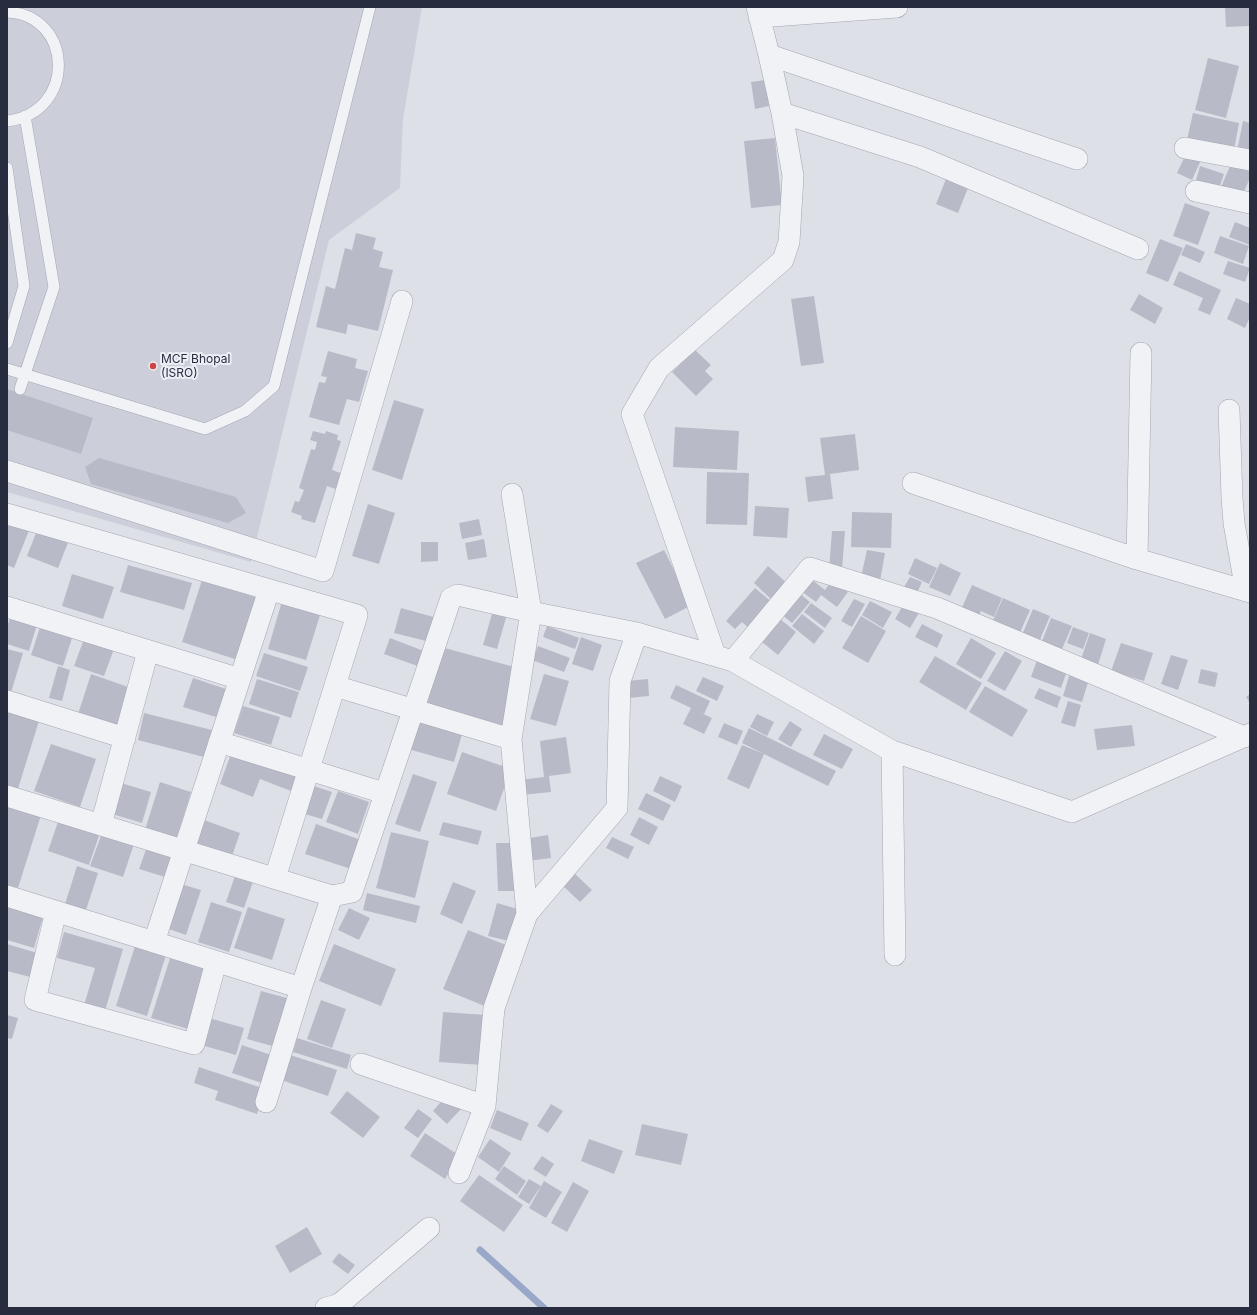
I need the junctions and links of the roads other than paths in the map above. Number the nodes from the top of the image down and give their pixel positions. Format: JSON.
{"nodes":[{"id":1,"x":370,"y":7,"type":"edge"},
{"id":2,"x":892,"y":7,"type":"edge"},
{"id":3,"x":12,"y":11,"type":"edge"},
{"id":4,"x":758,"y":12,"type":"edge"},
{"id":5,"x":769,"y":55,"type":"junction"},
{"id":6,"x":782,"y":113,"type":"junction"},
{"id":7,"x":25,"y":116,"type":"junction"},
{"id":8,"x":7,"y":121,"type":"edge"},
{"id":9,"x":1185,"y":148,"type":"dead end"},
{"id":10,"x":1077,"y":159,"type":"dead end"},
{"id":11,"x":1250,"y":160,"type":"edge"},
{"id":12,"x":7,"y":168,"type":"edge"},
{"id":13,"x":1196,"y":191,"type":"dead end"},
{"id":14,"x":1250,"y":203,"type":"edge"},
{"id":15,"x":1138,"y":249,"type":"dead end"},
{"id":16,"x":402,"y":301,"type":"dead end"},
{"id":17,"x":7,"y":343,"type":"edge"},
{"id":18,"x":1141,"y":353,"type":"dead end"},
{"id":19,"x":7,"y":369,"type":"edge"},
{"id":20,"x":24,"y":375,"type":"junction"},
{"id":21,"x":20,"y":389,"type":"dead end"},
{"id":22,"x":1229,"y":410,"type":"dead end"},
{"id":23,"x":7,"y":471,"type":"edge"},
{"id":24,"x":913,"y":483,"type":"dead end"},
{"id":25,"x":512,"y":494,"type":"dead end"},
{"id":26,"x":7,"y":514,"type":"edge"},
{"id":27,"x":1137,"y":559,"type":"junction"},
{"id":28,"x":268,"y":590,"type":"junction"},
{"id":29,"x":1248,"y":591,"type":"edge"},
{"id":30,"x":7,"y":608,"type":"edge"},
{"id":31,"x":531,"y":612,"type":"junction"},
{"id":32,"x":637,"y":633,"type":"junction"},
{"id":33,"x":148,"y":650,"type":"junction"},
{"id":34,"x":724,"y":658,"type":"junction"},
{"id":35,"x":240,"y":679,"type":"junction"},
{"id":36,"x":335,"y":686,"type":"junction"},
{"id":37,"x":7,"y":701,"type":"edge"},
{"id":38,"x":413,"y":710,"type":"junction"},
{"id":39,"x":1247,"y":736,"type":"edge"},
{"id":40,"x":125,"y":738,"type":"junction"},
{"id":41,"x":511,"y":739,"type":"junction"},
{"id":42,"x":219,"y":742,"type":"junction"},
{"id":43,"x":892,"y":751,"type":"junction"},
{"id":44,"x":309,"y":770,"type":"junction"},
{"id":45,"x":384,"y":793,"type":"junction"},
{"id":46,"x":7,"y":796,"type":"edge"},
{"id":47,"x":101,"y":824,"type":"junction"},
{"id":48,"x":184,"y":850,"type":"junction"},
{"id":49,"x":275,"y":878,"type":"junction"},
{"id":50,"x":7,"y":896,"type":"edge"},
{"id":51,"x":332,"y":896,"type":"junction"},
{"id":52,"x":56,"y":911,"type":"junction"},
{"id":53,"x":527,"y":914,"type":"junction"},
{"id":54,"x":154,"y":942,"type":"junction"},
{"id":55,"x":895,"y":955,"type":"dead end"},
{"id":56,"x":216,"y":962,"type":"junction"},
{"id":57,"x":301,"y":988,"type":"junction"},
{"id":58,"x":361,"y":1064,"type":"dead end"},
{"id":59,"x":266,"y":1102,"type":"dead end"},
{"id":60,"x":484,"y":1106,"type":"junction"},
{"id":61,"x":459,"y":1173,"type":"dead end"},
{"id":62,"x":429,"y":1228,"type":"dead end"},
{"id":63,"x":333,"y":1307,"type":"edge"}],
"edges":[{"from":1,"to":20,"type":"lane"},
{"from":2,"to":4,"type":"street"},
{"from":3,"to":7,"type":"lane"},
{"from":4,"to":5,"type":"street"},
{"from":5,"to":6,"type":"street"},
{"from":5,"to":10,"type":"street"},
{"from":6,"to":15,"type":"street"},
{"from":6,"to":34,"type":"street"},
{"from":7,"to":8,"type":"lane"},
{"from":7,"to":20,"type":"lane"},
{"from":9,"to":11,"type":"street"},
{"from":12,"to":17,"type":"lane"},
{"from":13,"to":14,"type":"street"},
{"from":16,"to":23,"type":"street"},
{"from":18,"to":27,"type":"street"},
{"from":19,"to":20,"type":"lane"},
{"from":20,"to":21,"type":"lane"},
{"from":22,"to":29,"type":"street"},
{"from":24,"to":27,"type":"street"},
{"from":25,"to":31,"type":"street"},
{"from":26,"to":28,"type":"street"},
{"from":27,"to":29,"type":"street"},
{"from":28,"to":35,"type":"street"},
{"from":28,"to":36,"type":"street"},
{"from":30,"to":33,"type":"street"},
{"from":31,"to":32,"type":"street"},
{"from":31,"to":38,"type":"street"},
{"from":31,"to":41,"type":"street"},
{"from":32,"to":34,"type":"street"},
{"from":32,"to":53,"type":"street"},
{"from":33,"to":35,"type":"street"},
{"from":33,"to":40,"type":"street"},
{"from":34,"to":39,"type":"street"},
{"from":34,"to":43,"type":"street"},
{"from":35,"to":42,"type":"street"},
{"from":36,"to":38,"type":"street"},
{"from":36,"to":44,"type":"street"},
{"from":37,"to":40,"type":"street"},
{"from":38,"to":41,"type":"street"},
{"from":38,"to":45,"type":"street"},
{"from":39,"to":43,"type":"street"},
{"from":40,"to":47,"type":"street"},
{"from":41,"to":53,"type":"street"},
{"from":42,"to":44,"type":"street"},
{"from":42,"to":48,"type":"street"},
{"from":43,"to":55,"type":"street"},
{"from":44,"to":45,"type":"street"},
{"from":44,"to":49,"type":"street"},
{"from":45,"to":51,"type":"street"},
{"from":46,"to":47,"type":"street"},
{"from":47,"to":48,"type":"street"},
{"from":48,"to":49,"type":"street"},
{"from":48,"to":54,"type":"street"},
{"from":49,"to":51,"type":"street"},
{"from":50,"to":52,"type":"street"},
{"from":51,"to":57,"type":"street"},
{"from":52,"to":54,"type":"street"},
{"from":52,"to":56,"type":"street"},
{"from":53,"to":60,"type":"street"},
{"from":54,"to":56,"type":"street"},
{"from":56,"to":57,"type":"street"},
{"from":57,"to":59,"type":"street"},
{"from":58,"to":60,"type":"street"},
{"from":60,"to":61,"type":"street"},
{"from":62,"to":63,"type":"street"}]}
